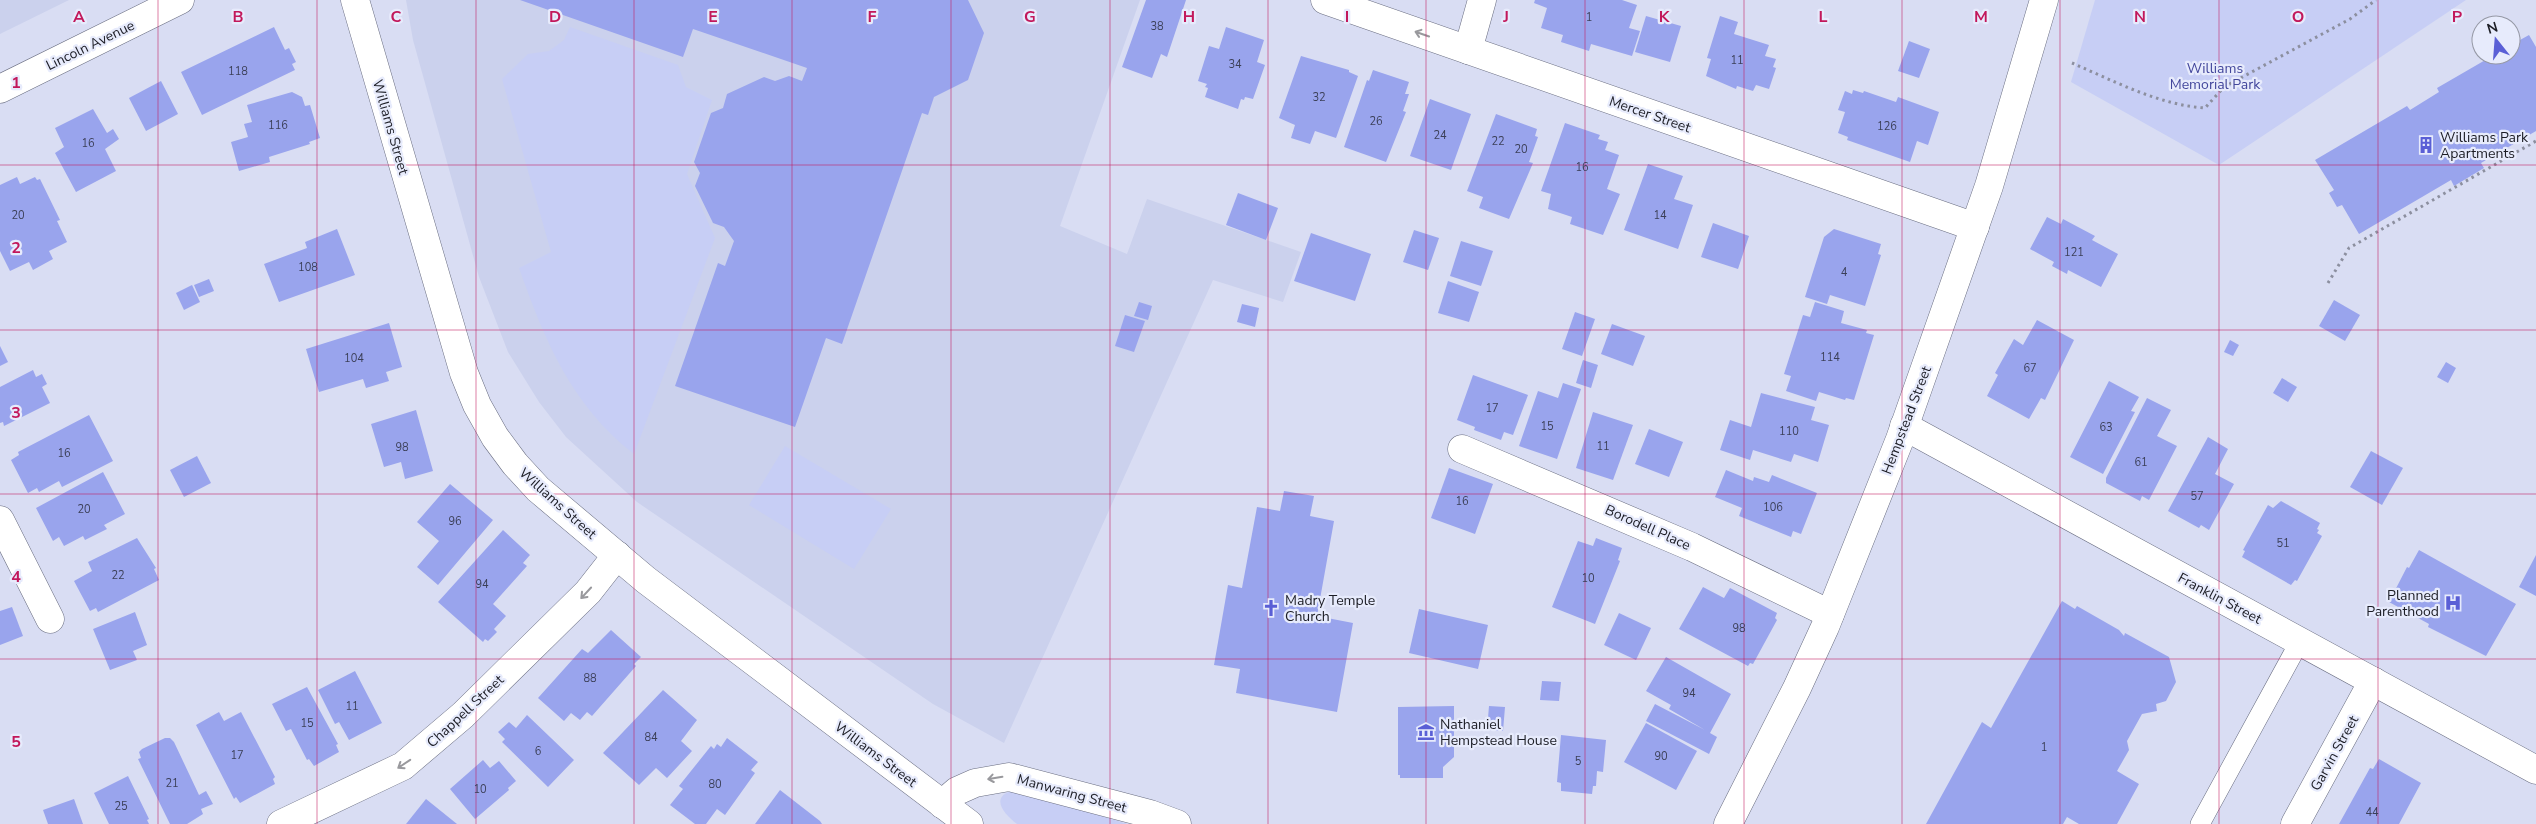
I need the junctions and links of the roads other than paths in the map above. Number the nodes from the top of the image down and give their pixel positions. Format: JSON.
{"nodes":[{"id":1,"x":180,"y":0,"type":"edge"},
{"id":2,"x":355,"y":0,"type":"edge"},
{"id":3,"x":1325,"y":0,"type":"edge"},
{"id":4,"x":1482,"y":0,"type":"edge"},
{"id":5,"x":2044,"y":0,"type":"edge"},
{"id":6,"x":1468,"y":50,"type":"junction"},
{"id":7,"x":0,"y":90,"type":"edge"},
{"id":8,"x":1975,"y":227,"type":"junction"},
{"id":9,"x":1904,"y":426,"type":"junction"},
{"id":10,"x":1462,"y":448,"type":"dead end"},
{"id":11,"x":0,"y":520,"type":"edge"},
{"id":12,"x":617,"y":555,"type":"junction"},
{"id":13,"x":1830,"y":614,"type":"junction"},
{"id":14,"x":50,"y":619,"type":"dead end"},
{"id":15,"x":2300,"y":641,"type":"junction"},
{"id":16,"x":2373,"y":681,"type":"junction"},
{"id":17,"x":2536,"y":770,"type":"edge"},
{"id":18,"x":942,"y":804,"type":"junction"},
{"id":19,"x":280,"y":824,"type":"edge"},
{"id":20,"x":969,"y":824,"type":"edge"},
{"id":21,"x":1177,"y":824,"type":"edge"},
{"id":22,"x":1728,"y":824,"type":"edge"},
{"id":23,"x":2200,"y":824,"type":"edge"},
{"id":24,"x":2295,"y":824,"type":"edge"}],
"edges":[{"from":1,"to":7,"type":"street","name":"Lincoln Avenue"},
{"from":2,"to":12,"type":"street","name":"Williams Street"},
{"from":6,"to":3,"type":"street","name":"Mercer Street","one_way":true},
{"from":4,"to":6,"type":"street"},
{"from":5,"to":8,"type":"street","name":"Hempstead Street"},
{"from":6,"to":8,"type":"street","name":"Mercer Street"},
{"from":8,"to":9,"type":"street","name":"Hempstead Street"},
{"from":9,"to":13,"type":"street","name":"Hempstead Street"},
{"from":9,"to":15,"type":"street","name":"Franklin Street"},
{"from":10,"to":13,"type":"street","name":"Borodell Place"},
{"from":11,"to":14,"type":"street"},
{"from":12,"to":18,"type":"street","name":"Williams Street"},
{"from":12,"to":19,"type":"street","name":"Chappell Street","one_way":true},
{"from":13,"to":22,"type":"street","name":"Hempstead Street"},
{"from":15,"to":16,"type":"street","name":"Franklin Street"},
{"from":15,"to":23,"type":"lane"},
{"from":16,"to":17,"type":"street","name":"Franklin Street"},
{"from":16,"to":24,"type":"street","name":"Garvin Street"},
{"from":18,"to":20,"type":"street","name":"Williams Street"},
{"from":21,"to":18,"type":"street","name":"Manwaring Street","one_way":true}]}
